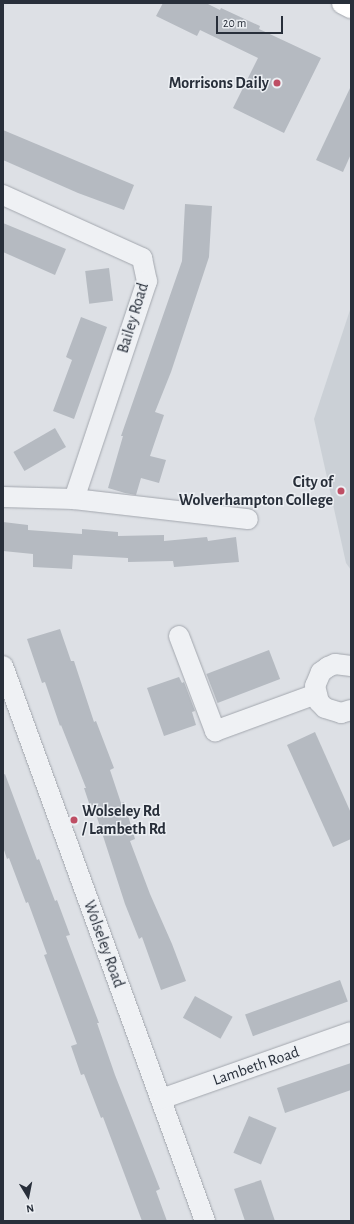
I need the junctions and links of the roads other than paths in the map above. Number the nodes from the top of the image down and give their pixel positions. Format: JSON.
{"nodes":[{"id":1,"x":343,"y":3,"type":"edge"},
{"id":2,"x":351,"y":7,"type":"edge"},
{"id":3,"x":3,"y":195,"type":"edge"},
{"id":4,"x":3,"y":497,"type":"edge"},
{"id":5,"x":74,"y":499,"type":"junction"},
{"id":6,"x":248,"y":519,"type":"dead end"},
{"id":7,"x":179,"y":636,"type":"dead end"},
{"id":8,"x":3,"y":666,"type":"edge"},
{"id":9,"x":351,"y":666,"type":"edge"},
{"id":10,"x":316,"y":694,"type":"junction"},
{"id":11,"x":350,"y":713,"type":"edge"},
{"id":12,"x":351,"y":1032,"type":"edge"},
{"id":13,"x":161,"y":1099,"type":"junction"},
{"id":14,"x":205,"y":1221,"type":"edge"}],
"edges":[{"from":1,"to":2,"type":"highway"},
{"from":3,"to":5,"type":"street","name":"Bailey Road"},
{"from":4,"to":5,"type":"street"},
{"from":5,"to":6,"type":"street"},
{"from":7,"to":10,"type":"street"},
{"from":8,"to":13,"type":"street","name":"Wolseley Road"},
{"from":9,"to":10,"type":"street"},
{"from":10,"to":11,"type":"street"},
{"from":12,"to":13,"type":"street","name":"Lambeth Road"},
{"from":13,"to":14,"type":"street","name":"Wolseley Road"}]}
